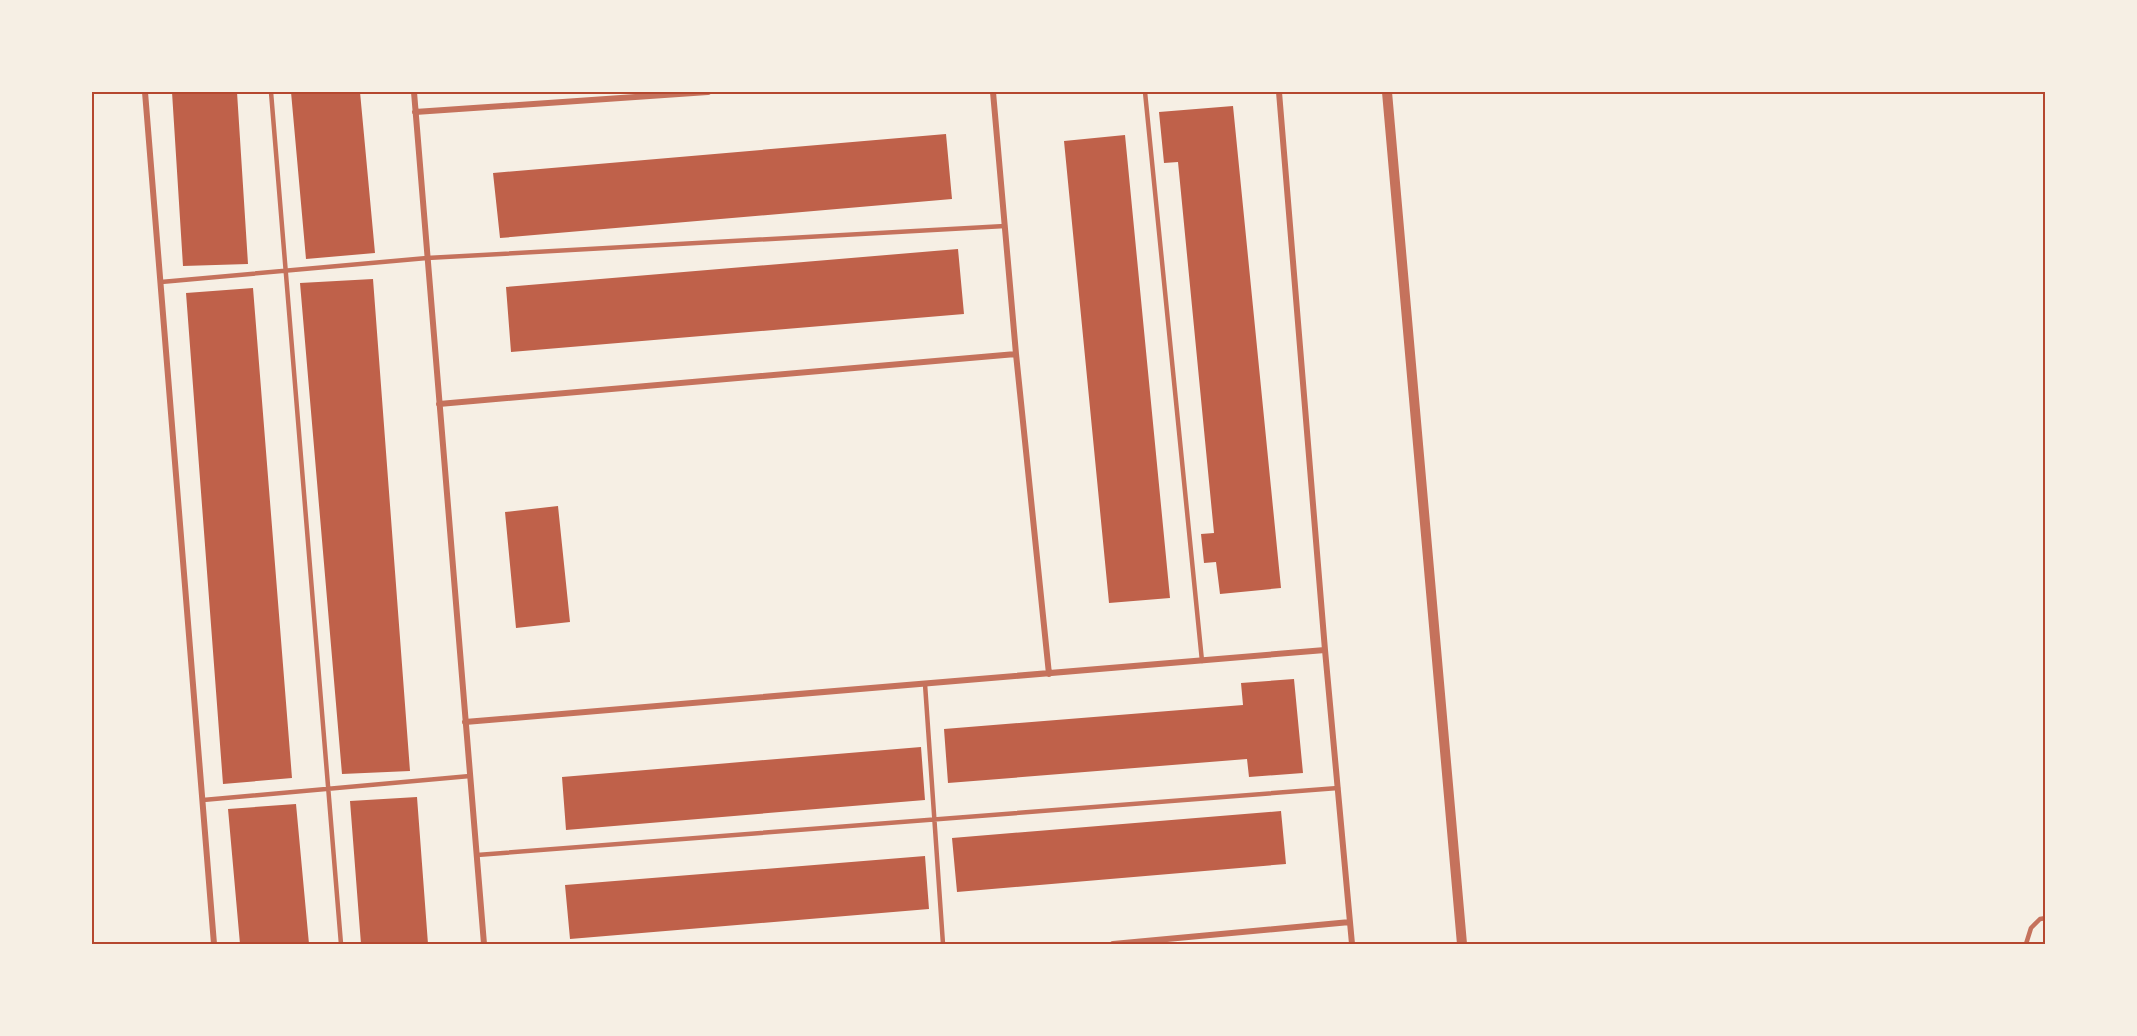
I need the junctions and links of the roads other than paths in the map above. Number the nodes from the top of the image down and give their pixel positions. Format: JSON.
{"nodes":[{"id":1,"x":145,"y":92,"type":"edge"},
{"id":2,"x":271,"y":92,"type":"edge"},
{"id":3,"x":414,"y":92,"type":"edge"},
{"id":4,"x":708,"y":92,"type":"edge"},
{"id":5,"x":993,"y":92,"type":"edge"},
{"id":6,"x":1145,"y":92,"type":"edge"},
{"id":7,"x":1279,"y":92,"type":"edge"},
{"id":8,"x":1387,"y":92,"type":"edge"},
{"id":9,"x":415,"y":112,"type":"junction"},
{"id":10,"x":1005,"y":226,"type":"junction"},
{"id":11,"x":427,"y":258,"type":"junction"},
{"id":12,"x":285,"y":270,"type":"junction"},
{"id":13,"x":160,"y":282,"type":"junction"},
{"id":14,"x":1016,"y":354,"type":"junction"},
{"id":15,"x":440,"y":404,"type":"junction"},
{"id":16,"x":1325,"y":650,"type":"junction"},
{"id":17,"x":1202,"y":661,"type":"junction"},
{"id":18,"x":1049,"y":674,"type":"junction"},
{"id":19,"x":925,"y":684,"type":"junction"},
{"id":20,"x":465,"y":722,"type":"junction"},
{"id":21,"x":470,"y":776,"type":"junction"},
{"id":22,"x":1338,"y":788,"type":"junction"},
{"id":23,"x":328,"y":789,"type":"junction"},
{"id":24,"x":202,"y":800,"type":"junction"},
{"id":25,"x":934,"y":819,"type":"junction"},
{"id":26,"x":477,"y":855,"type":"junction"},
{"id":27,"x":2046,"y":918,"type":"edge"},
{"id":28,"x":1350,"y":922,"type":"junction"},
{"id":29,"x":214,"y":945,"type":"edge"},
{"id":30,"x":341,"y":945,"type":"edge"},
{"id":31,"x":484,"y":945,"type":"edge"},
{"id":32,"x":943,"y":945,"type":"edge"},
{"id":33,"x":1113,"y":945,"type":"edge"},
{"id":34,"x":1352,"y":945,"type":"edge"},
{"id":35,"x":1462,"y":945,"type":"edge"},
{"id":36,"x":2026,"y":945,"type":"edge"}],
"edges":[{"from":1,"to":13,"type":"street"},
{"from":2,"to":12,"type":"lane"},
{"from":3,"to":9,"type":"street"},
{"from":4,"to":9,"type":"street"},
{"from":5,"to":10,"type":"street"},
{"from":6,"to":17,"type":"lane"},
{"from":7,"to":16,"type":"street"},
{"from":8,"to":35,"type":"street"},
{"from":9,"to":11,"type":"street"},
{"from":10,"to":11,"type":"lane"},
{"from":10,"to":14,"type":"street"},
{"from":11,"to":12,"type":"lane"},
{"from":11,"to":15,"type":"street"},
{"from":12,"to":13,"type":"lane"},
{"from":12,"to":23,"type":"lane"},
{"from":13,"to":24,"type":"street"},
{"from":14,"to":15,"type":"street"},
{"from":14,"to":18,"type":"street"},
{"from":15,"to":20,"type":"street"},
{"from":16,"to":17,"type":"street"},
{"from":16,"to":22,"type":"street"},
{"from":17,"to":18,"type":"street"},
{"from":18,"to":19,"type":"street"},
{"from":19,"to":20,"type":"street"},
{"from":19,"to":25,"type":"lane"},
{"from":20,"to":21,"type":"street"},
{"from":21,"to":23,"type":"lane"},
{"from":21,"to":26,"type":"street"},
{"from":22,"to":25,"type":"lane"},
{"from":22,"to":28,"type":"street"},
{"from":23,"to":24,"type":"lane"},
{"from":23,"to":30,"type":"lane"},
{"from":24,"to":29,"type":"street"},
{"from":25,"to":26,"type":"lane"},
{"from":25,"to":32,"type":"lane"},
{"from":26,"to":31,"type":"street"},
{"from":27,"to":36,"type":"lane"},
{"from":28,"to":33,"type":"street"},
{"from":28,"to":34,"type":"street"}]}
